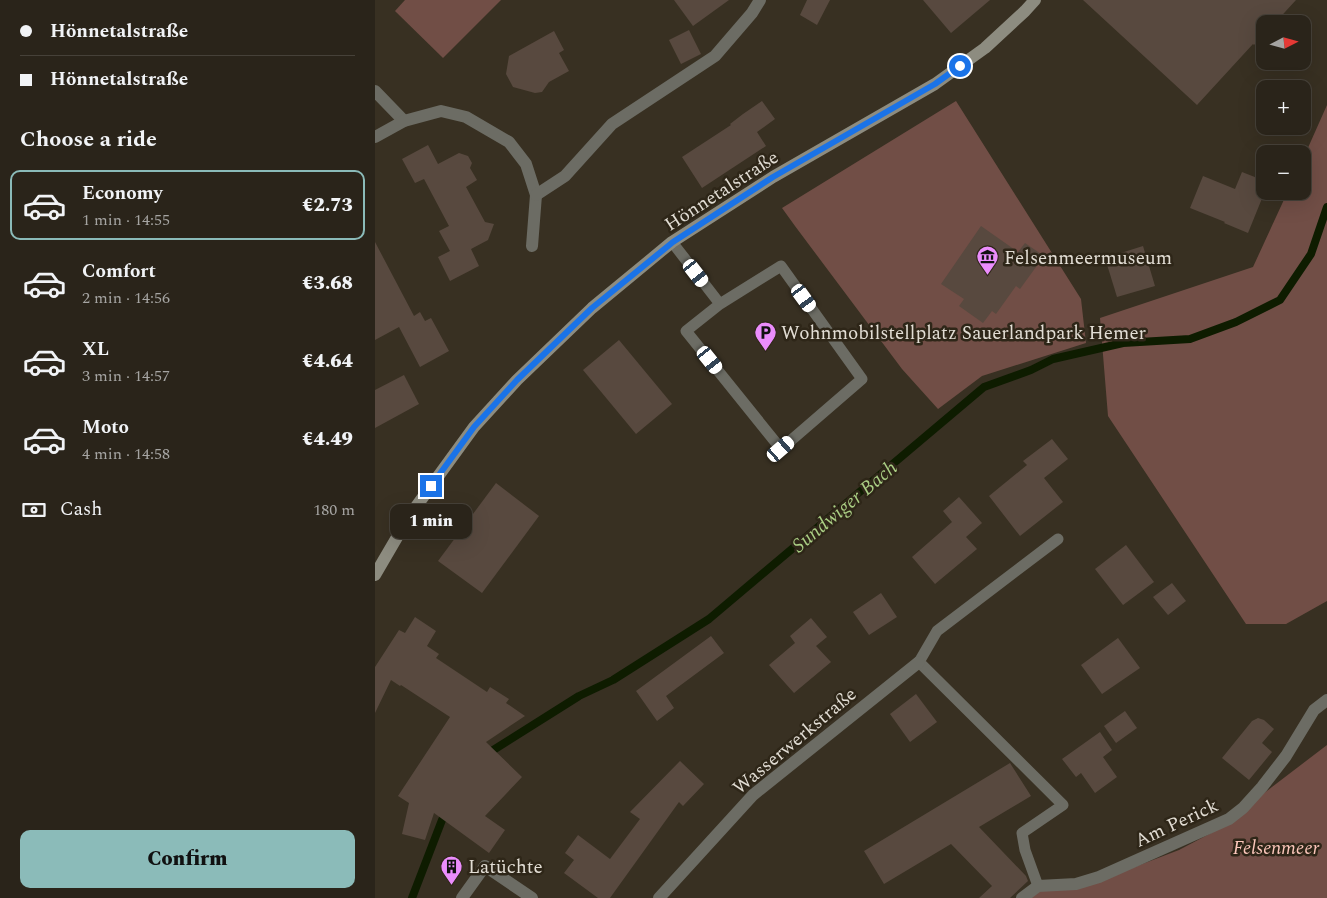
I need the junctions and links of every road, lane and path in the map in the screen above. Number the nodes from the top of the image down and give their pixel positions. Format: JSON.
{"nodes":[{"id":1,"x":760,"y":0,"type":"edge"},
{"id":2,"x":1035,"y":0,"type":"edge"},
{"id":3,"x":375,"y":91,"type":"edge"},
{"id":4,"x":404,"y":121,"type":"junction"},
{"id":5,"x":375,"y":137,"type":"edge"},
{"id":6,"x":536,"y":195,"type":"junction"},
{"id":7,"x":673,"y":242,"type":"junction"},
{"id":8,"x":532,"y":246,"type":"dead end"},
{"id":9,"x":720,"y":304,"type":"junction"},
{"id":10,"x":1058,"y":539,"type":"dead end"},
{"id":11,"x":375,"y":575,"type":"edge"},
{"id":12,"x":919,"y":662,"type":"junction"},
{"id":13,"x":1327,"y":700,"type":"edge"},
{"id":14,"x":1038,"y":886,"type":"junction"},
{"id":15,"x":462,"y":898,"type":"edge"},
{"id":16,"x":532,"y":898,"type":"edge"},
{"id":17,"x":659,"y":898,"type":"edge"},
{"id":18,"x":1022,"y":898,"type":"edge"}],
"edges":[{"from":1,"to":6,"type":"street"},
{"from":2,"to":7,"type":"main road","name":"Hönnetalstraße"},
{"from":3,"to":4,"type":"street"},
{"from":4,"to":5,"type":"street"},
{"from":4,"to":6,"type":"street"},
{"from":6,"to":8,"type":"street"},
{"from":7,"to":9,"type":"lane"},
{"from":7,"to":11,"type":"main road","name":"Hönnetalstraße"},
{"from":9,"to":9,"type":"lane"},
{"from":10,"to":12,"type":"lane"},
{"from":12,"to":14,"type":"lane"},
{"from":12,"to":17,"type":"street","name":"Wasserwerkstraße"},
{"from":13,"to":14,"type":"street","name":"Am Perick"},
{"from":14,"to":18,"type":"street"},
{"from":15,"to":16,"type":"street"}]}
